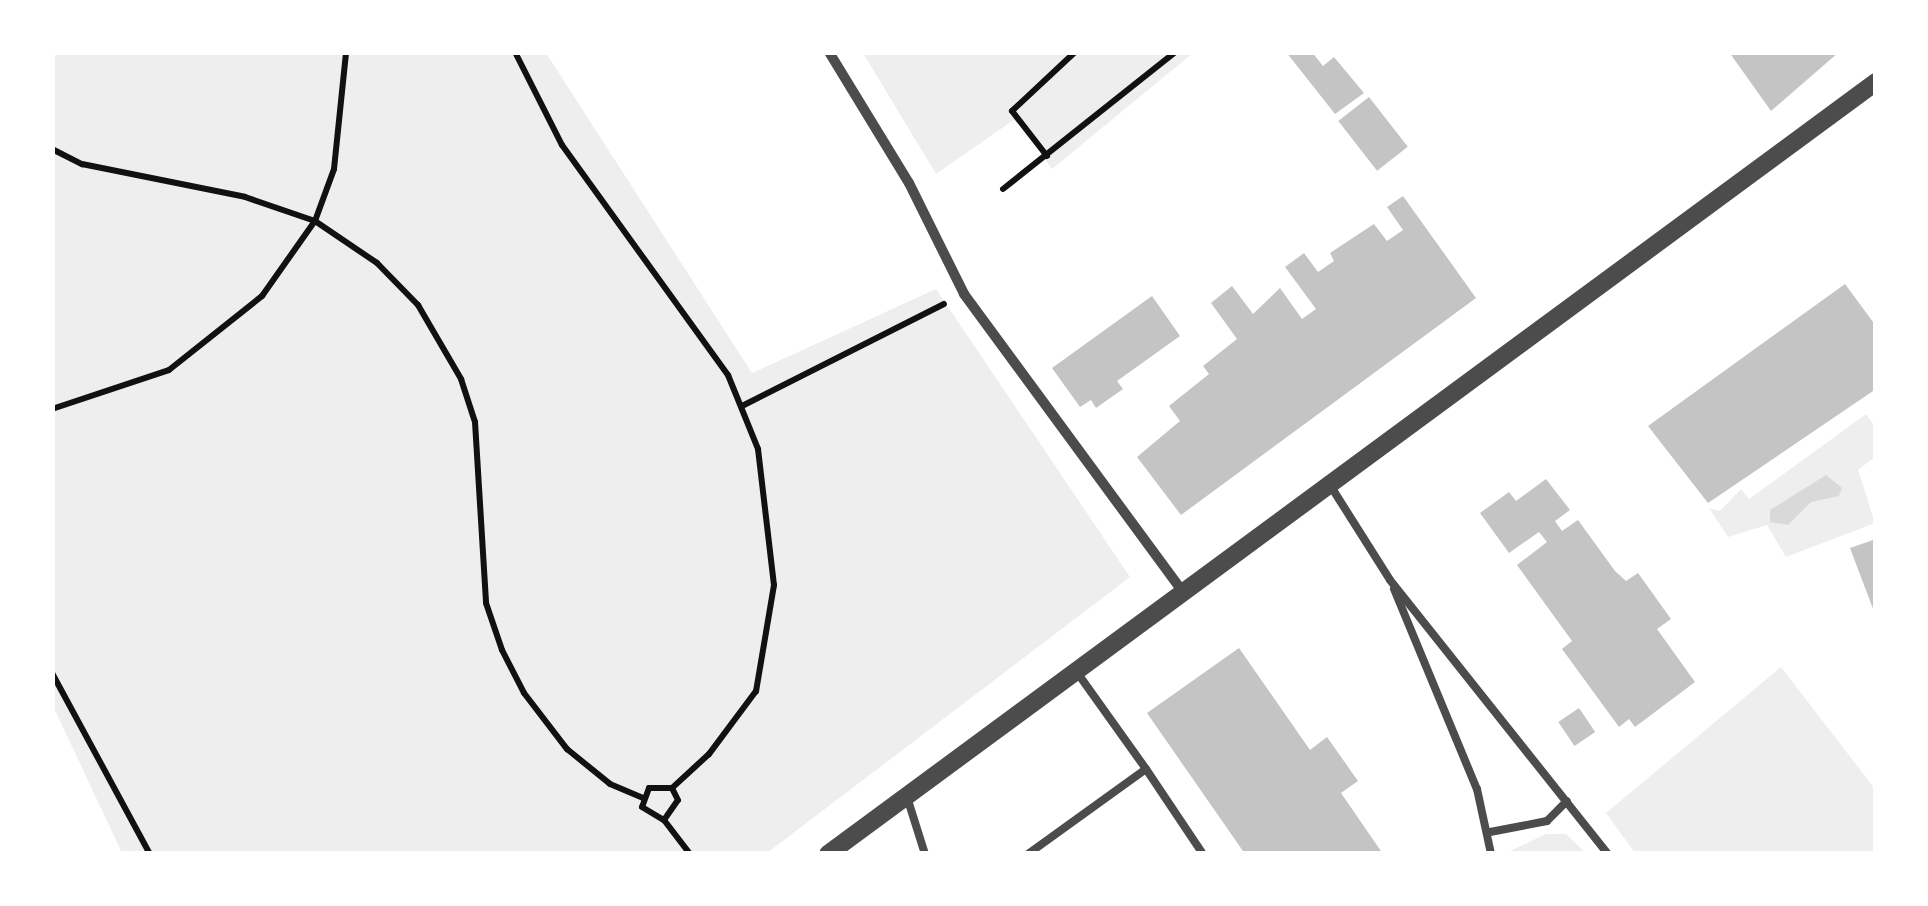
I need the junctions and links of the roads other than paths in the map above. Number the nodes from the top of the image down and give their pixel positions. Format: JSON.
{"nodes":[{"id":1,"x":829,"y":52,"type":"edge"},
{"id":2,"x":1876,"y":82,"type":"edge"},
{"id":3,"x":1330,"y":485,"type":"junction"},
{"id":4,"x":1390,"y":580,"type":"junction"},
{"id":5,"x":1182,"y":591,"type":"junction"},
{"id":6,"x":1076,"y":671,"type":"junction"},
{"id":7,"x":1146,"y":769,"type":"junction"},
{"id":8,"x":907,"y":796,"type":"junction"},
{"id":9,"x":1567,"y":800,"type":"junction"},
{"id":10,"x":1490,"y":832,"type":"junction"},
{"id":11,"x":828,"y":854,"type":"edge"},
{"id":12,"x":926,"y":854,"type":"edge"},
{"id":13,"x":1028,"y":854,"type":"edge"},
{"id":14,"x":1203,"y":854,"type":"edge"},
{"id":15,"x":1491,"y":854,"type":"edge"},
{"id":16,"x":1608,"y":854,"type":"edge"}],
"edges":[{"from":1,"to":5,"type":"street"},
{"from":2,"to":3,"type":"street"},
{"from":3,"to":4,"type":"lane"},
{"from":3,"to":5,"type":"street"},
{"from":4,"to":9,"type":"lane"},
{"from":4,"to":10,"type":"lane"},
{"from":5,"to":6,"type":"street"},
{"from":6,"to":7,"type":"lane"},
{"from":6,"to":8,"type":"street"},
{"from":7,"to":13,"type":"lane"},
{"from":7,"to":14,"type":"lane"},
{"from":8,"to":11,"type":"street"},
{"from":8,"to":12,"type":"lane"},
{"from":9,"to":10,"type":"lane"},
{"from":9,"to":16,"type":"lane"},
{"from":10,"to":15,"type":"lane"}]}
